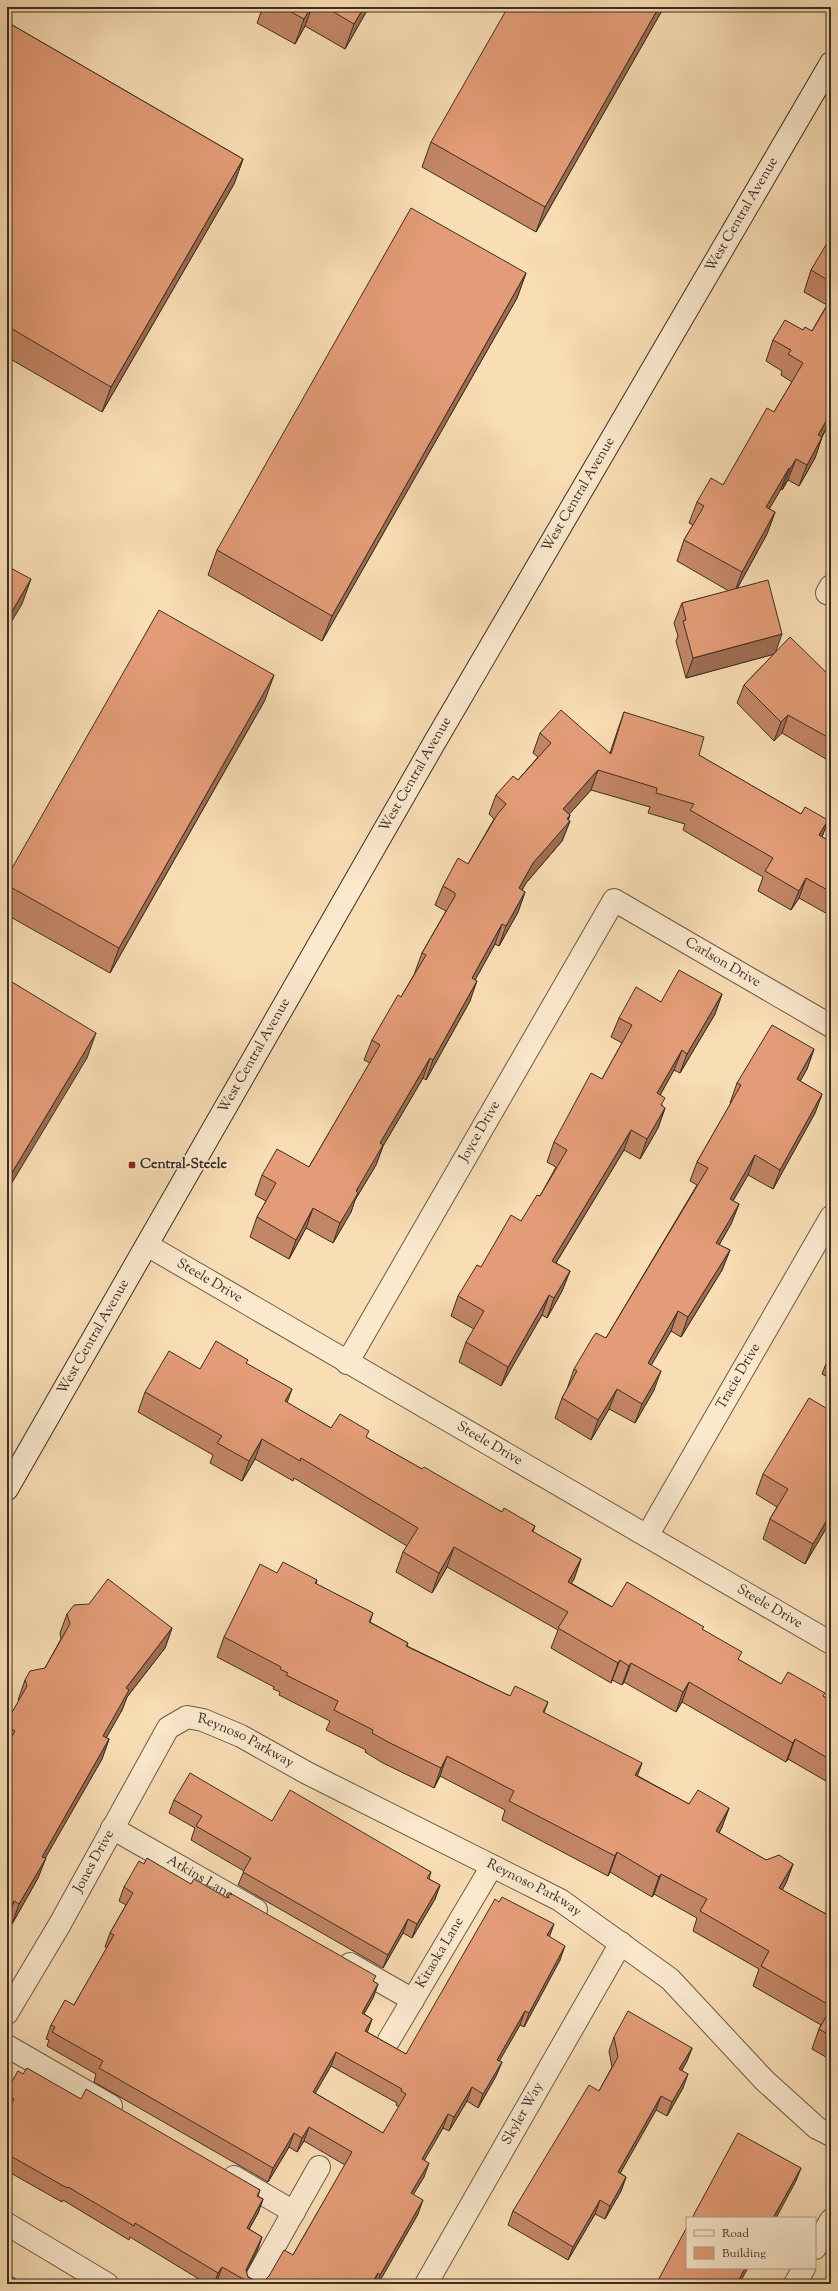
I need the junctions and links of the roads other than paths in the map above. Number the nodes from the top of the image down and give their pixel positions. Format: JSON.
{"nodes":[{"id":1,"x":831,"y":63,"type":"edge"},
{"id":2,"x":614,"y":900,"type":"joint"},
{"id":3,"x":831,"y":1026,"type":"edge"},
{"id":4,"x":831,"y":1217,"type":"edge"},
{"id":5,"x":147,"y":1245,"type":"junction"},
{"id":6,"x":347,"y":1363,"type":"junction"},
{"id":7,"x":7,"y":1489,"type":"edge"},
{"id":8,"x":647,"y":1536,"type":"junction"},
{"id":9,"x":831,"y":1643,"type":"edge"},
{"id":10,"x":187,"y":1717,"type":"joint"},
{"id":11,"x":112,"y":1828,"type":"junction"},
{"id":12,"x":492,"y":1866,"type":"junction"},
{"id":13,"x":276,"y":1922,"type":"edge"},
{"id":14,"x":621,"y":1944,"type":"junction"},
{"id":15,"x":331,"y":1953,"type":"edge"},
{"id":16,"x":413,"y":2000,"type":"junction"},
{"id":17,"x":7,"y":2013,"type":"edge"},
{"id":18,"x":389,"y":2040,"type":"dead end"},
{"id":19,"x":7,"y":2046,"type":"edge"},
{"id":20,"x":130,"y":2117,"type":"edge"},
{"id":21,"x":831,"y":2135,"type":"edge"},
{"id":22,"x":319,"y":2167,"type":"dead end"},
{"id":23,"x":219,"y":2168,"type":"edge"},
{"id":24,"x":294,"y":2212,"type":"junction"},
{"id":25,"x":831,"y":2220,"type":"edge"},
{"id":26,"x":7,"y":2224,"type":"edge"},
{"id":27,"x":816,"y":2246,"type":"edge"},
{"id":28,"x":803,"y":2269,"type":"edge"},
{"id":29,"x":107,"y":2284,"type":"edge"},
{"id":30,"x":253,"y":2284,"type":"edge"},
{"id":31,"x":426,"y":2284,"type":"edge"},
{"id":32,"x":795,"y":2284,"type":"edge"}],
"edges":[{"from":1,"to":5,"type":"street","name":"West Central Avenue"},
{"from":2,"to":3,"type":"street","name":"Carlson Drive"},
{"from":2,"to":6,"type":"street","name":"Joyce Drive"},
{"from":4,"to":8,"type":"street","name":"Tracie Drive"},
{"from":5,"to":6,"type":"street","name":"Steele Drive"},
{"from":5,"to":7,"type":"street","name":"West Central Avenue"},
{"from":6,"to":8,"type":"street","name":"Steele Drive"},
{"from":8,"to":9,"type":"street","name":"Steele Drive"},
{"from":10,"to":11,"type":"street","name":"Jones Drive"},
{"from":10,"to":12,"type":"street","name":"Reynoso Parkway"},
{"from":11,"to":13,"type":"street","name":"Atkins Lane"},
{"from":11,"to":17,"type":"street","name":"Jones Drive"},
{"from":12,"to":14,"type":"street","name":"Reynoso Parkway"},
{"from":12,"to":16,"type":"street","name":"Kitaoka Lane"},
{"from":14,"to":21,"type":"street","name":"Reynoso Parkway"},
{"from":14,"to":31,"type":"street","name":"Skyler Way"},
{"from":15,"to":16,"type":"street"},
{"from":16,"to":18,"type":"street","name":"Kitaoka Lane"},
{"from":19,"to":20,"type":"street"},
{"from":22,"to":24,"type":"street"},
{"from":23,"to":24,"type":"street"},
{"from":24,"to":30,"type":"street"},
{"from":25,"to":27,"type":"street"},
{"from":26,"to":29,"type":"street"},
{"from":28,"to":32,"type":"street"}]}
